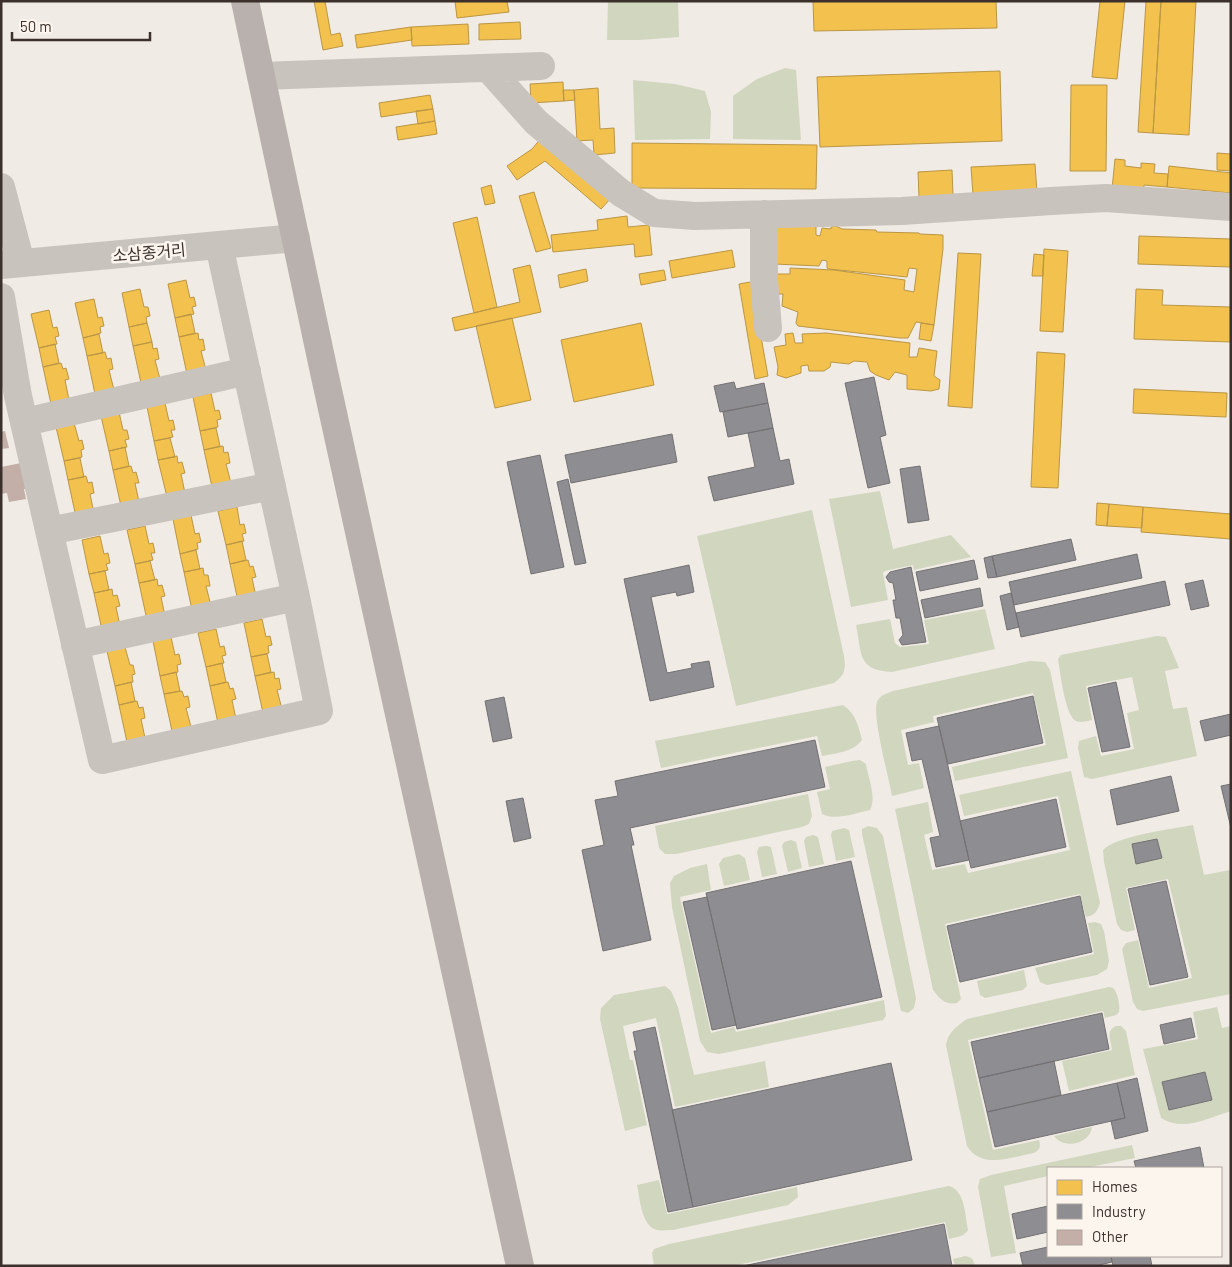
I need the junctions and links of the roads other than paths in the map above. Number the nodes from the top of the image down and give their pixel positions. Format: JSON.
{"nodes":[{"id":1,"x":245,"y":1,"type":"edge"},
{"id":2,"x":541,"y":66,"type":"dead end"},
{"id":3,"x":488,"y":68,"type":"junction"},
{"id":4,"x":261,"y":76,"type":"junction"},
{"id":5,"x":1,"y":187,"type":"edge"},
{"id":6,"x":1231,"y":207,"type":"edge"},
{"id":7,"x":764,"y":214,"type":"junction"},
{"id":8,"x":296,"y":238,"type":"junction"},
{"id":9,"x":219,"y":246,"type":"junction"},
{"id":10,"x":11,"y":264,"type":"edge"},
{"id":11,"x":1,"y":297,"type":"edge"},
{"id":12,"x":768,"y":328,"type":"dead end"},
{"id":13,"x":247,"y":371,"type":"junction"},
{"id":14,"x":10,"y":398,"type":"edge"},
{"id":15,"x":25,"y":422,"type":"junction"},
{"id":16,"x":272,"y":486,"type":"junction"},
{"id":17,"x":49,"y":532,"type":"junction"},
{"id":18,"x":296,"y":597,"type":"junction"},
{"id":19,"x":75,"y":645,"type":"junction"},
{"id":20,"x":520,"y":1266,"type":"edge"}],
"edges":[{"from":1,"to":4,"type":"main road"},
{"from":2,"to":3,"type":"street"},
{"from":3,"to":4,"type":"street"},
{"from":3,"to":7,"type":"street"},
{"from":4,"to":8,"type":"main road"},
{"from":5,"to":10,"type":"street"},
{"from":6,"to":7,"type":"street"},
{"from":7,"to":12,"type":"street"},
{"from":8,"to":9,"type":"street","name":"소삼종거리"},
{"from":8,"to":20,"type":"main road"},
{"from":9,"to":10,"type":"street","name":"소삼종거리"},
{"from":9,"to":13,"type":"street"},
{"from":11,"to":14,"type":"street"},
{"from":13,"to":15,"type":"street"},
{"from":13,"to":16,"type":"street"},
{"from":14,"to":15,"type":"street"},
{"from":15,"to":17,"type":"street"},
{"from":16,"to":17,"type":"street"},
{"from":16,"to":18,"type":"street"},
{"from":17,"to":19,"type":"street"},
{"from":18,"to":19,"type":"street"},
{"from":18,"to":19,"type":"street"}]}
